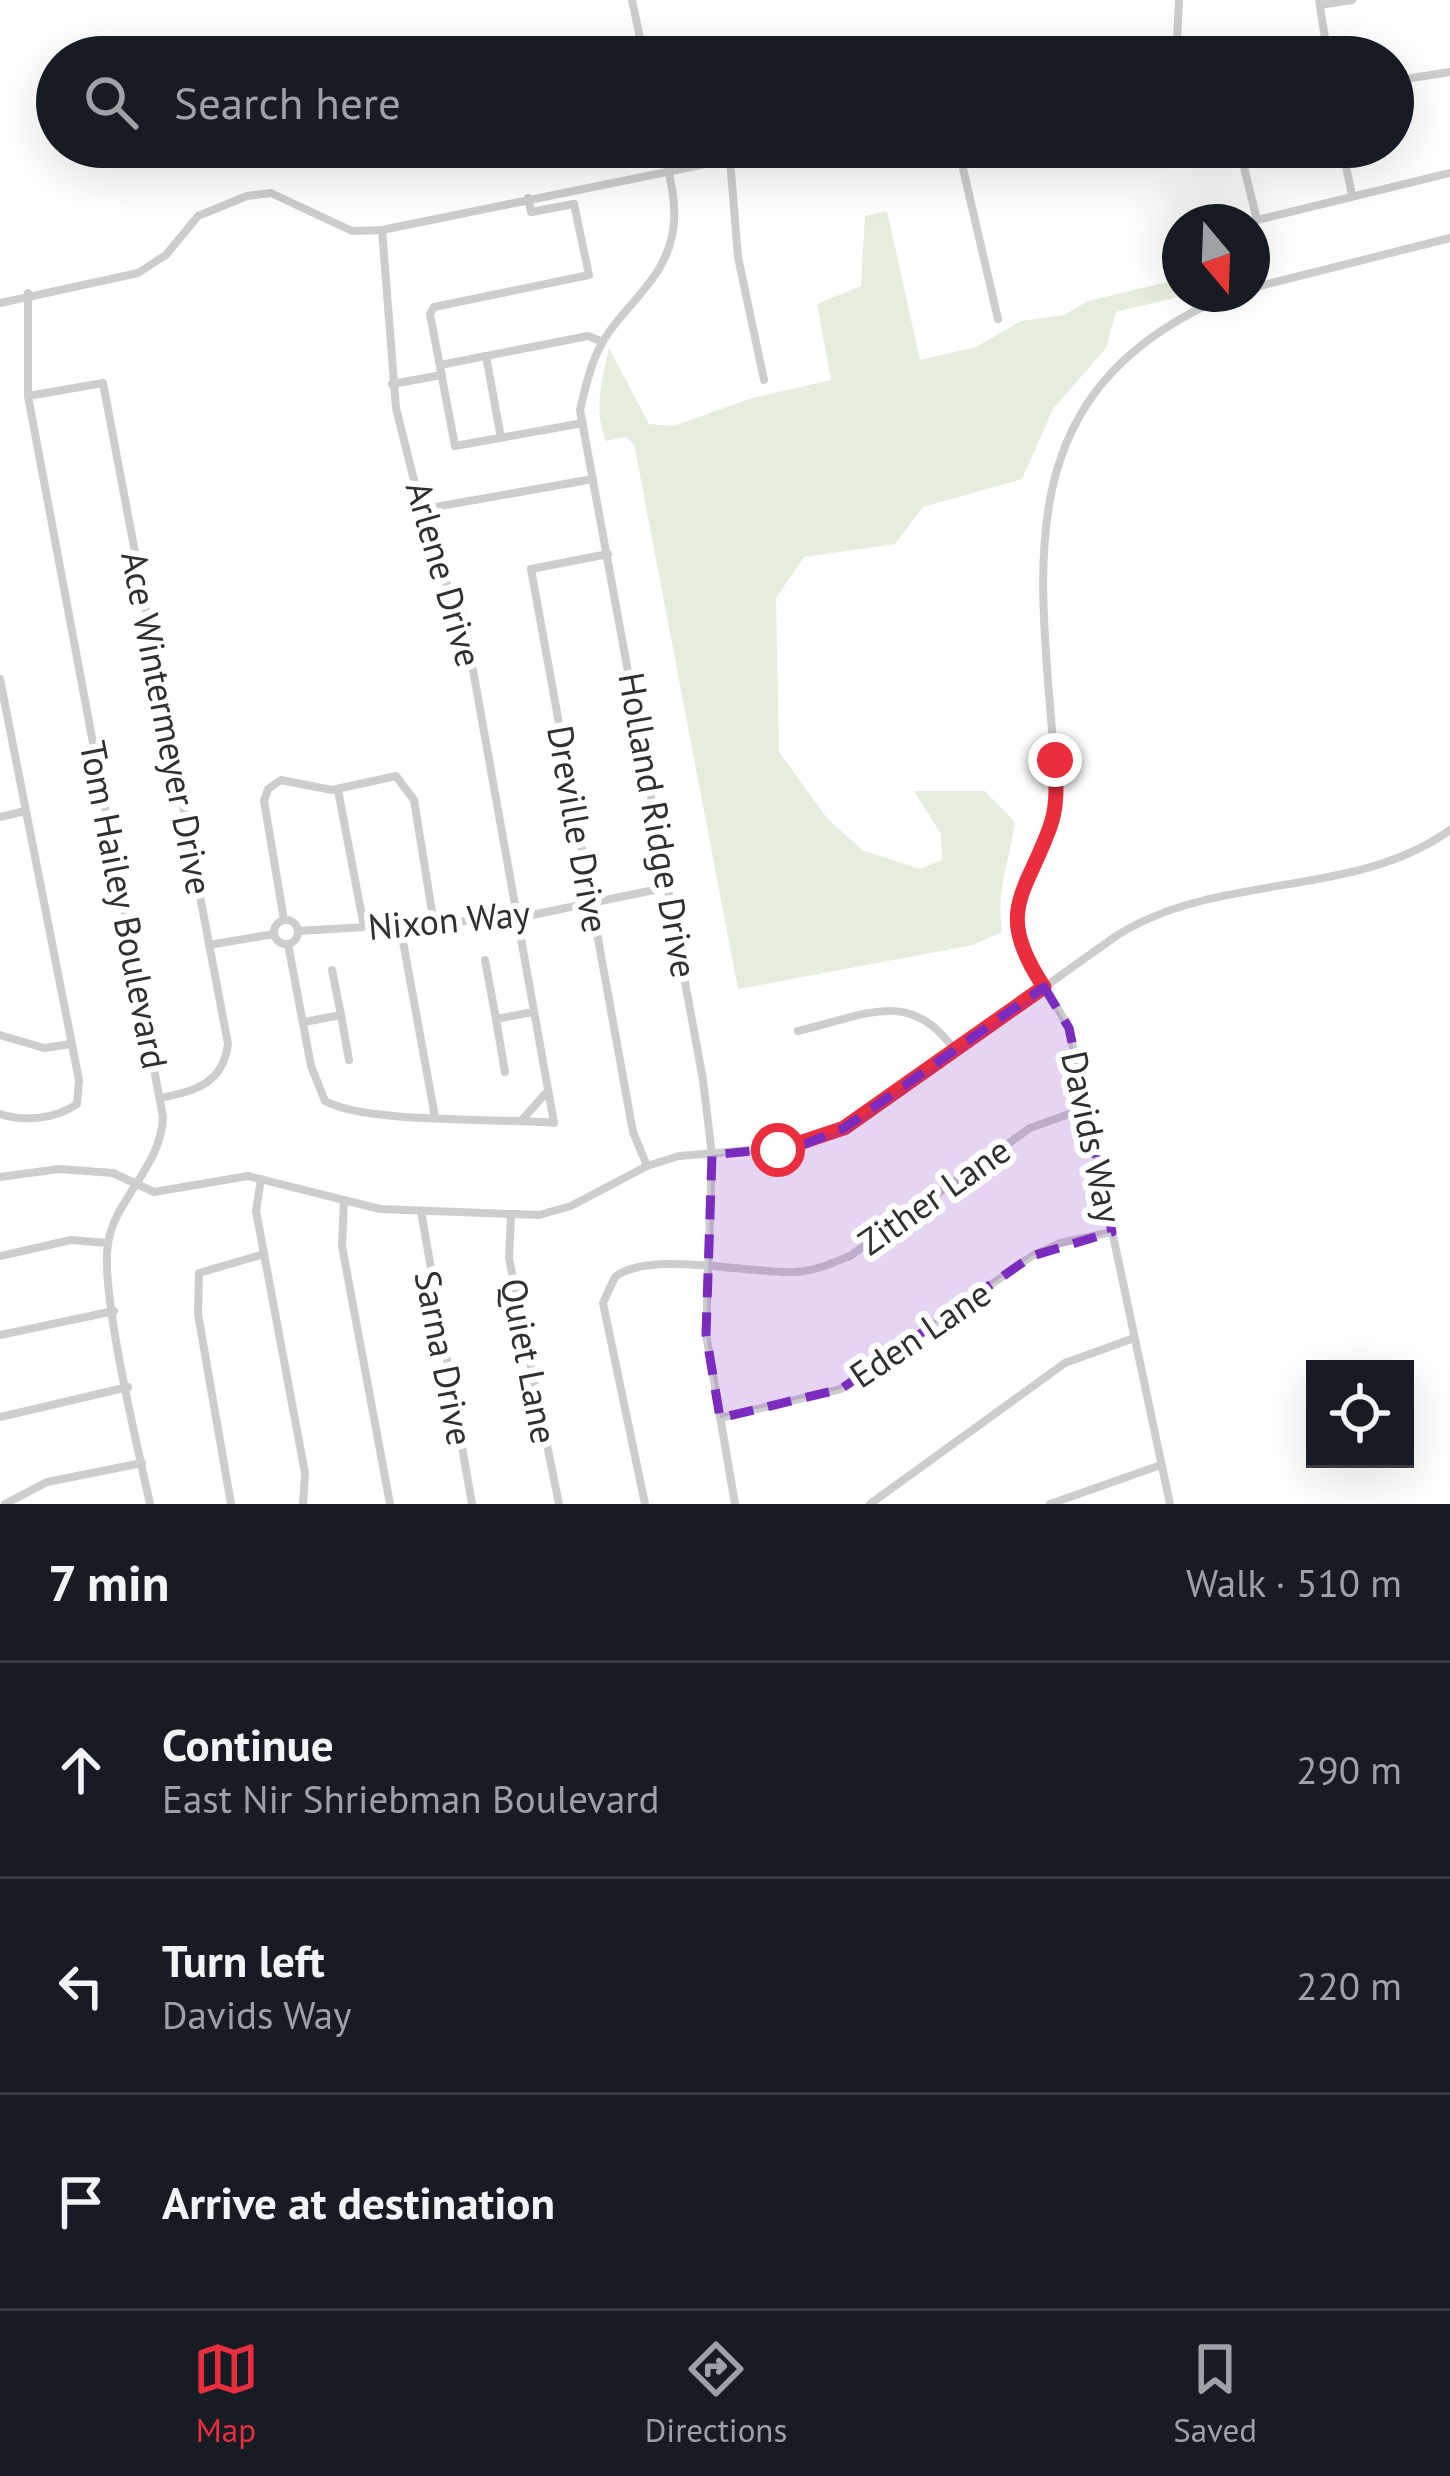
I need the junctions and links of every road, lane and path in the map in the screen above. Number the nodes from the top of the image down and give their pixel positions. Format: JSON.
{"nodes":[{"id":1,"x":632,"y":0,"type":"edge"},
{"id":2,"x":1179,"y":0,"type":"edge"},
{"id":3,"x":1352,"y":0,"type":"edge"},
{"id":4,"x":1320,"y":3,"type":"edge"},
{"id":5,"x":640,"y":36,"type":"edge"},
{"id":6,"x":1178,"y":36,"type":"edge"},
{"id":7,"x":1325,"y":36,"type":"edge"},
{"id":8,"x":1450,"y":72,"type":"edge"},
{"id":9,"x":1414,"y":78,"type":"edge"},
{"id":10,"x":667,"y":168,"type":"edge"},
{"id":11,"x":690,"y":168,"type":"edge"},
{"id":12,"x":731,"y":168,"type":"edge"},
{"id":13,"x":963,"y":168,"type":"edge"},
{"id":14,"x":1244,"y":168,"type":"edge"},
{"id":15,"x":1346,"y":168,"type":"edge"},
{"id":16,"x":1450,"y":172,"type":"edge"},
{"id":17,"x":668,"y":173,"type":"junction"},
{"id":18,"x":1352,"y":195,"type":"junction"},
{"id":19,"x":528,"y":198,"type":"junction"},
{"id":20,"x":382,"y":230,"type":"junction"},
{"id":21,"x":1450,"y":238,"type":"edge"},
{"id":22,"x":1270,"y":283,"type":"edge"},
{"id":23,"x":28,"y":293,"type":"junction"},
{"id":24,"x":0,"y":303,"type":"edge"},
{"id":25,"x":1188,"y":312,"type":"edge"},
{"id":26,"x":998,"y":319,"type":"dead end"},
{"id":27,"x":603,"y":342,"type":"junction"},
{"id":28,"x":486,"y":356,"type":"junction"},
{"id":29,"x":441,"y":370,"type":"junction"},
{"id":30,"x":764,"y":380,"type":"dead end"},
{"id":31,"x":392,"y":384,"type":"junction"},
{"id":32,"x":28,"y":396,"type":"junction"},
{"id":33,"x":583,"y":423,"type":"junction"},
{"id":34,"x":501,"y":437,"type":"junction"},
{"id":35,"x":593,"y":479,"type":"junction"},
{"id":36,"x":424,"y":509,"type":"junction"},
{"id":37,"x":608,"y":554,"type":"junction"},
{"id":38,"x":0,"y":679,"type":"edge"},
{"id":39,"x":3,"y":712,"type":"edge"},
{"id":40,"x":338,"y":790,"type":"junction"},
{"id":41,"x":25,"y":811,"type":"junction"},
{"id":42,"x":0,"y":817,"type":"edge"},
{"id":43,"x":1450,"y":830,"type":"edge"},
{"id":44,"x":669,"y":886,"type":"junction"},
{"id":45,"x":591,"y":902,"type":"junction"},
{"id":46,"x":517,"y":918,"type":"junction"},
{"id":47,"x":284,"y":920,"type":"junction"},
{"id":48,"x":434,"y":924,"type":"junction"},
{"id":49,"x":400,"y":925,"type":"junction"},
{"id":50,"x":364,"y":927,"type":"junction"},
{"id":51,"x":298,"y":931,"type":"junction"},
{"id":52,"x":274,"y":934,"type":"junction"},
{"id":53,"x":287,"y":944,"type":"junction"},
{"id":54,"x":209,"y":945,"type":"junction"},
{"id":55,"x":485,"y":960,"type":"dead end"},
{"id":56,"x":332,"y":970,"type":"dead end"},
{"id":57,"x":1044,"y":987,"type":"junction"},
{"id":58,"x":533,"y":1012,"type":"junction"},
{"id":59,"x":341,"y":1015,"type":"junction"},
{"id":60,"x":496,"y":1018,"type":"junction"},
{"id":61,"x":304,"y":1022,"type":"junction"},
{"id":62,"x":798,"y":1031,"type":"dead end"},
{"id":63,"x":0,"y":1034,"type":"edge"},
{"id":64,"x":71,"y":1044,"type":"junction"},
{"id":65,"x":955,"y":1051,"type":"junction"},
{"id":66,"x":349,"y":1060,"type":"dead end"},
{"id":67,"x":505,"y":1072,"type":"dead end"},
{"id":68,"x":546,"y":1093,"type":"junction"},
{"id":69,"x":160,"y":1098,"type":"junction"},
{"id":70,"x":1086,"y":1108,"type":"junction"},
{"id":71,"x":0,"y":1114,"type":"edge"},
{"id":72,"x":435,"y":1117,"type":"junction"},
{"id":73,"x":522,"y":1120,"type":"junction"},
{"id":74,"x":712,"y":1155,"type":"junction"},
{"id":75,"x":647,"y":1166,"type":"junction"},
{"id":76,"x":0,"y":1177,"type":"edge"},
{"id":77,"x":261,"y":1179,"type":"junction"},
{"id":78,"x":139,"y":1184,"type":"junction"},
{"id":79,"x":344,"y":1200,"type":"junction"},
{"id":80,"x":421,"y":1211,"type":"junction"},
{"id":81,"x":511,"y":1217,"type":"junction"},
{"id":82,"x":1112,"y":1232,"type":"junction"},
{"id":83,"x":107,"y":1243,"type":"junction"},
{"id":84,"x":264,"y":1254,"type":"junction"},
{"id":85,"x":0,"y":1256,"type":"edge"},
{"id":86,"x":706,"y":1268,"type":"junction"},
{"id":87,"x":114,"y":1311,"type":"junction"},
{"id":88,"x":0,"y":1335,"type":"edge"},
{"id":89,"x":1134,"y":1338,"type":"junction"},
{"id":90,"x":128,"y":1387,"type":"junction"},
{"id":91,"x":0,"y":1417,"type":"edge"},
{"id":92,"x":720,"y":1418,"type":"junction"},
{"id":93,"x":142,"y":1463,"type":"junction"},
{"id":94,"x":1161,"y":1465,"type":"junction"},
{"id":95,"x":5,"y":1504,"type":"edge"},
{"id":96,"x":150,"y":1504,"type":"edge"},
{"id":97,"x":231,"y":1504,"type":"edge"},
{"id":98,"x":303,"y":1504,"type":"edge"},
{"id":99,"x":390,"y":1504,"type":"edge"},
{"id":100,"x":472,"y":1504,"type":"edge"},
{"id":101,"x":559,"y":1504,"type":"edge"},
{"id":102,"x":645,"y":1504,"type":"edge"},
{"id":103,"x":735,"y":1504,"type":"edge"},
{"id":104,"x":869,"y":1504,"type":"edge"},
{"id":105,"x":1050,"y":1504,"type":"edge"},
{"id":106,"x":1170,"y":1504,"type":"edge"}],
"edges":[{"from":1,"to":5,"type":"street"},
{"from":2,"to":6,"type":"street"},
{"from":3,"to":4,"type":"street"},
{"from":4,"to":7,"type":"street"},
{"from":8,"to":9,"type":"street"},
{"from":10,"to":17,"type":"street","name":"Holland Ridge Drive"},
{"from":11,"to":17,"type":"street"},
{"from":12,"to":30,"type":"street"},
{"from":13,"to":26,"type":"street"},
{"from":14,"to":18,"type":"street"},
{"from":15,"to":18,"type":"street"},
{"from":16,"to":18,"type":"street"},
{"from":17,"to":19,"type":"street"},
{"from":17,"to":27,"type":"street","name":"Holland Ridge Drive"},
{"from":19,"to":20,"type":"street"},
{"from":19,"to":29,"type":"street"},
{"from":20,"to":23,"type":"street"},
{"from":20,"to":31,"type":"street","name":"Arlene Drive"},
{"from":21,"to":22,"type":"street"},
{"from":23,"to":24,"type":"street"},
{"from":23,"to":32,"type":"street","name":"Tom Hailey Boulevard"},
{"from":25,"to":57,"type":"street","name":"Davids Way"},
{"from":27,"to":28,"type":"street"},
{"from":27,"to":33,"type":"street","name":"Holland Ridge Drive"},
{"from":28,"to":29,"type":"street"},
{"from":28,"to":34,"type":"street"},
{"from":29,"to":31,"type":"street"},
{"from":29,"to":34,"type":"street"},
{"from":31,"to":36,"type":"street","name":"Arlene Drive"},
{"from":32,"to":54,"type":"street","name":"Ace Wintermeyer Drive"},
{"from":32,"to":69,"type":"street","name":"Tom Hailey Boulevard"},
{"from":33,"to":34,"type":"street"},
{"from":33,"to":35,"type":"street","name":"Holland Ridge Drive"},
{"from":35,"to":36,"type":"street"},
{"from":35,"to":37,"type":"street","name":"Holland Ridge Drive"},
{"from":36,"to":46,"type":"street","name":"Arlene Drive"},
{"from":37,"to":44,"type":"street","name":"Holland Ridge Drive"},
{"from":37,"to":45,"type":"street","name":"Dreville Drive"},
{"from":38,"to":39,"type":"street"},
{"from":39,"to":41,"type":"street"},
{"from":40,"to":47,"type":"street"},
{"from":40,"to":48,"type":"street"},
{"from":40,"to":50,"type":"street"},
{"from":41,"to":42,"type":"street"},
{"from":41,"to":64,"type":"street"},
{"from":43,"to":57,"type":"street"},
{"from":44,"to":45,"type":"street","name":"Nixon Way"},
{"from":44,"to":74,"type":"street","name":"Holland Ridge Drive"},
{"from":45,"to":46,"type":"street","name":"Nixon Way"},
{"from":45,"to":75,"type":"street","name":"Dreville Drive"},
{"from":46,"to":48,"type":"street","name":"Nixon Way"},
{"from":46,"to":58,"type":"street","name":"Arlene Drive"},
{"from":47,"to":51,"type":"street"},
{"from":47,"to":52,"type":"street"},
{"from":48,"to":49,"type":"street","name":"Nixon Way"},
{"from":49,"to":50,"type":"street","name":"Nixon Way"},
{"from":49,"to":72,"type":"street"},
{"from":50,"to":51,"type":"street","name":"Nixon Way"},
{"from":51,"to":53,"type":"street"},
{"from":52,"to":53,"type":"street"},
{"from":52,"to":54,"type":"street"},
{"from":53,"to":61,"type":"street"},
{"from":54,"to":69,"type":"street","name":"Ace Wintermeyer Drive"},
{"from":55,"to":60,"type":"street"},
{"from":56,"to":59,"type":"street"},
{"from":57,"to":65,"type":"street"},
{"from":57,"to":70,"type":"street","name":"Davids Way"},
{"from":58,"to":60,"type":"street"},
{"from":58,"to":68,"type":"street","name":"Arlene Drive"},
{"from":59,"to":61,"type":"street"},
{"from":59,"to":66,"type":"street"},
{"from":60,"to":67,"type":"street"},
{"from":61,"to":72,"type":"street"},
{"from":62,"to":65,"type":"street"},
{"from":63,"to":64,"type":"street"},
{"from":64,"to":71,"type":"street"},
{"from":65,"to":74,"type":"street"},
{"from":68,"to":73,"type":"street"},
{"from":68,"to":73,"type":"street"},
{"from":69,"to":78,"type":"street","name":"Tom Hailey Boulevard"},
{"from":70,"to":82,"type":"street","name":"Davids Way"},
{"from":70,"to":86,"type":"street","name":"Zither Lane"},
{"from":72,"to":73,"type":"street"},
{"from":74,"to":75,"type":"street"},
{"from":74,"to":86,"type":"street","name":"Holland Ridge Drive"},
{"from":75,"to":81,"type":"street"},
{"from":76,"to":78,"type":"street"},
{"from":77,"to":78,"type":"street"},
{"from":77,"to":79,"type":"street"},
{"from":77,"to":84,"type":"street"},
{"from":78,"to":83,"type":"street","name":"Tom Hailey Boulevard"},
{"from":79,"to":80,"type":"street"},
{"from":79,"to":99,"type":"street"},
{"from":80,"to":81,"type":"street"},
{"from":80,"to":100,"type":"street","name":"Sarna Drive"},
{"from":81,"to":101,"type":"street","name":"Quiet Lane"},
{"from":82,"to":89,"type":"street","name":"Davids Way"},
{"from":82,"to":92,"type":"street","name":"Eden Lane"},
{"from":83,"to":85,"type":"street"},
{"from":83,"to":87,"type":"street"},
{"from":84,"to":97,"type":"street"},
{"from":84,"to":98,"type":"street"},
{"from":86,"to":92,"type":"street","name":"Holland Ridge Drive"},
{"from":86,"to":102,"type":"street","name":"Zither Lane"},
{"from":87,"to":88,"type":"street"},
{"from":87,"to":90,"type":"street"},
{"from":89,"to":94,"type":"street","name":"Davids Way"},
{"from":89,"to":104,"type":"street"},
{"from":90,"to":91,"type":"street"},
{"from":90,"to":93,"type":"street"},
{"from":92,"to":103,"type":"street","name":"Holland Ridge Drive"},
{"from":93,"to":95,"type":"street"},
{"from":93,"to":96,"type":"street"},
{"from":94,"to":105,"type":"street"},
{"from":94,"to":106,"type":"street","name":"Davids Way"}]}
